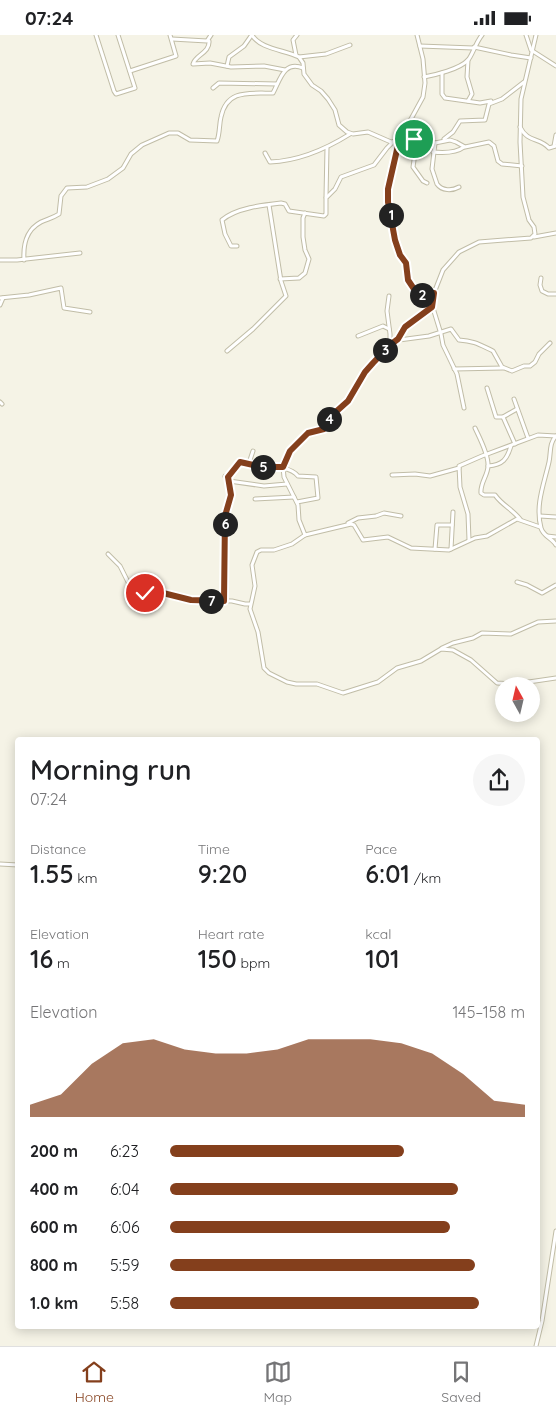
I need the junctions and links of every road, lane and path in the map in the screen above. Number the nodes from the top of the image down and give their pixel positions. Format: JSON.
{"nodes":[{"id":1,"x":96,"y":35,"type":"edge"},
{"id":2,"x":118,"y":35,"type":"edge"},
{"id":3,"x":211,"y":35,"type":"edge"},
{"id":4,"x":252,"y":35,"type":"edge"},
{"id":5,"x":297,"y":35,"type":"edge"},
{"id":6,"x":417,"y":35,"type":"edge"},
{"id":7,"x":482,"y":35,"type":"edge"},
{"id":8,"x":526,"y":35,"type":"edge"},
{"id":9,"x":536,"y":35,"type":"edge"},
{"id":10,"x":171,"y":37,"type":"edge"},
{"id":11,"x":209,"y":41,"type":"junction"},
{"id":12,"x":350,"y":45,"type":"dead end"},
{"id":13,"x":420,"y":47,"type":"junction"},
{"id":14,"x":474,"y":47,"type":"junction"},
{"id":15,"x":532,"y":52,"type":"junction"},
{"id":16,"x":297,"y":56,"type":"junction"},
{"id":17,"x":531,"y":58,"type":"junction"},
{"id":18,"x":468,"y":60,"type":"junction"},
{"id":19,"x":227,"y":66,"type":"junction"},
{"id":20,"x":556,"y":67,"type":"edge"},
{"id":21,"x":303,"y":68,"type":"junction"},
{"id":22,"x":285,"y":70,"type":"junction"},
{"id":23,"x":130,"y":71,"type":"junction"},
{"id":24,"x":442,"y":73,"type":"junction"},
{"id":25,"x":424,"y":77,"type":"junction"},
{"id":26,"x":525,"y":82,"type":"junction"},
{"id":27,"x":277,"y":84,"type":"junction"},
{"id":28,"x":213,"y":88,"type":"dead end"},
{"id":29,"x":494,"y":101,"type":"junction"},
{"id":30,"x":467,"y":102,"type":"junction"},
{"id":31,"x":520,"y":127,"type":"junction"},
{"id":32,"x":351,"y":133,"type":"junction"},
{"id":33,"x":556,"y":135,"type":"edge"},
{"id":34,"x":418,"y":140,"type":"junction"},
{"id":35,"x":399,"y":141,"type":"junction"},
{"id":36,"x":442,"y":141,"type":"junction"},
{"id":37,"x":394,"y":142,"type":"junction"},
{"id":38,"x":435,"y":143,"type":"junction"},
{"id":39,"x":555,"y":146,"type":"edge"},
{"id":40,"x":464,"y":147,"type":"junction"},
{"id":41,"x":327,"y":148,"type":"junction"},
{"id":42,"x":433,"y":152,"type":"junction"},
{"id":43,"x":265,"y":153,"type":"dead end"},
{"id":44,"x":522,"y":166,"type":"junction"},
{"id":45,"x":427,"y":183,"type":"dead end"},
{"id":46,"x":459,"y":187,"type":"dead end"},
{"id":47,"x":326,"y":198,"type":"junction"},
{"id":48,"x":269,"y":205,"type":"junction"},
{"id":49,"x":305,"y":213,"type":"junction"},
{"id":50,"x":556,"y":233,"type":"edge"},
{"id":51,"x":534,"y":237,"type":"junction"},
{"id":52,"x":237,"y":246,"type":"dead end"},
{"id":53,"x":80,"y":253,"type":"dead end"},
{"id":54,"x":0,"y":260,"type":"edge"},
{"id":55,"x":24,"y":260,"type":"junction"},
{"id":56,"x":541,"y":278,"type":"dead end"},
{"id":57,"x":280,"y":279,"type":"junction"},
{"id":58,"x":434,"y":293,"type":"junction"},
{"id":59,"x":556,"y":294,"type":"edge"},
{"id":60,"x":389,"y":296,"type":"dead end"},
{"id":61,"x":2,"y":297,"type":"edge"},
{"id":62,"x":0,"y":305,"type":"edge"},
{"id":63,"x":432,"y":307,"type":"junction"},
{"id":64,"x":90,"y":312,"type":"dead end"},
{"id":65,"x":389,"y":329,"type":"junction"},
{"id":66,"x":441,"y":332,"type":"junction"},
{"id":67,"x":358,"y":336,"type":"dead end"},
{"id":68,"x":398,"y":339,"type":"junction"},
{"id":69,"x":550,"y":343,"type":"dead end"},
{"id":70,"x":390,"y":345,"type":"junction"},
{"id":71,"x":227,"y":351,"type":"dead end"},
{"id":72,"x":503,"y":368,"type":"junction"},
{"id":73,"x":454,"y":369,"type":"junction"},
{"id":74,"x":487,"y":388,"type":"dead end"},
{"id":75,"x":514,"y":399,"type":"dead end"},
{"id":76,"x":464,"y":408,"type":"dead end"},
{"id":77,"x":517,"y":409,"type":"junction"},
{"id":78,"x":503,"y":417,"type":"junction"},
{"id":79,"x":475,"y":428,"type":"dead end"},
{"id":80,"x":556,"y":436,"type":"edge"},
{"id":81,"x":528,"y":438,"type":"junction"},
{"id":82,"x":513,"y":444,"type":"junction"},
{"id":83,"x":253,"y":451,"type":"dead end"},
{"id":84,"x":486,"y":455,"type":"junction"},
{"id":85,"x":250,"y":465,"type":"junction"},
{"id":86,"x":488,"y":466,"type":"junction"},
{"id":87,"x":283,"y":467,"type":"junction"},
{"id":88,"x":459,"y":468,"type":"junction"},
{"id":89,"x":392,"y":475,"type":"dead end"},
{"id":90,"x":228,"y":478,"type":"junction"},
{"id":91,"x":286,"y":484,"type":"junction"},
{"id":92,"x":294,"y":497,"type":"junction"},
{"id":93,"x":255,"y":499,"type":"dead end"},
{"id":94,"x":297,"y":502,"type":"junction"},
{"id":95,"x":453,"y":512,"type":"dead end"},
{"id":96,"x":401,"y":516,"type":"dead end"},
{"id":97,"x":540,"y":516,"type":"junction"},
{"id":98,"x":556,"y":517,"type":"edge"},
{"id":99,"x":520,"y":520,"type":"junction"},
{"id":100,"x":345,"y":525,"type":"junction"},
{"id":101,"x":452,"y":525,"type":"junction"},
{"id":102,"x":540,"y":527,"type":"junction"},
{"id":103,"x":305,"y":535,"type":"junction"},
{"id":104,"x":546,"y":536,"type":"junction"},
{"id":105,"x":556,"y":537,"type":"edge"},
{"id":106,"x":469,"y":540,"type":"junction"},
{"id":107,"x":556,"y":545,"type":"edge"},
{"id":108,"x":435,"y":549,"type":"junction"},
{"id":109,"x":451,"y":549,"type":"junction"},
{"id":110,"x":108,"y":554,"type":"dead end"},
{"id":111,"x":517,"y":582,"type":"dead end"},
{"id":112,"x":556,"y":585,"type":"edge"},
{"id":113,"x":224,"y":601,"type":"junction"},
{"id":114,"x":250,"y":604,"type":"junction"},
{"id":115,"x":556,"y":621,"type":"edge"},
{"id":116,"x":442,"y":649,"type":"junction"},
{"id":117,"x":556,"y":678,"type":"edge"},
{"id":118,"x":0,"y":864,"type":"edge"},
{"id":119,"x":15,"y":865,"type":"edge"},
{"id":120,"x":556,"y":1231,"type":"edge"},
{"id":121,"x":536,"y":1346,"type":"edge"}],
"edges":[{"from":1,"to":23,"type":"street"},
{"from":2,"to":23,"type":"street"},
{"from":3,"to":11,"type":"street"},
{"from":4,"to":16,"type":"street"},
{"from":4,"to":19,"type":"street"},
{"from":5,"to":16,"type":"street"},
{"from":6,"to":13,"type":"street"},
{"from":7,"to":14,"type":"street"},
{"from":8,"to":15,"type":"street"},
{"from":9,"to":15,"type":"street"},
{"from":10,"to":11,"type":"street"},
{"from":10,"to":23,"type":"street"},
{"from":11,"to":19,"type":"street"},
{"from":12,"to":16,"type":"street"},
{"from":13,"to":14,"type":"street"},
{"from":13,"to":25,"type":"street"},
{"from":14,"to":17,"type":"street"},
{"from":14,"to":18,"type":"street"},
{"from":15,"to":17,"type":"street"},
{"from":15,"to":20,"type":"street"},
{"from":16,"to":21,"type":"street"},
{"from":17,"to":26,"type":"street"},
{"from":18,"to":24,"type":"street"},
{"from":18,"to":30,"type":"street"},
{"from":19,"to":22,"type":"street"},
{"from":21,"to":22,"type":"street"},
{"from":21,"to":32,"type":"street"},
{"from":22,"to":27,"type":"street"},
{"from":24,"to":25,"type":"street"},
{"from":24,"to":30,"type":"street"},
{"from":25,"to":35,"type":"street"},
{"from":26,"to":29,"type":"street"},
{"from":26,"to":31,"type":"street"},
{"from":27,"to":28,"type":"street"},
{"from":27,"to":55,"type":"street"},
{"from":29,"to":30,"type":"street"},
{"from":29,"to":36,"type":"street"},
{"from":31,"to":39,"type":"street"},
{"from":31,"to":44,"type":"street"},
{"from":32,"to":37,"type":"street"},
{"from":32,"to":41,"type":"street"},
{"from":33,"to":39,"type":"street"},
{"from":34,"to":35,"type":"street"},
{"from":34,"to":38,"type":"street"},
{"from":34,"to":45,"type":"street"},
{"from":35,"to":37,"type":"street"},
{"from":35,"to":58,"type":"street"},
{"from":36,"to":38,"type":"street"},
{"from":36,"to":40,"type":"street"},
{"from":37,"to":47,"type":"street"},
{"from":38,"to":42,"type":"street"},
{"from":40,"to":42,"type":"street"},
{"from":40,"to":44,"type":"street"},
{"from":41,"to":43,"type":"street"},
{"from":41,"to":47,"type":"street"},
{"from":42,"to":46,"type":"street"},
{"from":44,"to":51,"type":"street"},
{"from":47,"to":49,"type":"street"},
{"from":48,"to":49,"type":"street"},
{"from":48,"to":52,"type":"street"},
{"from":48,"to":57,"type":"street"},
{"from":49,"to":57,"type":"street"},
{"from":50,"to":51,"type":"street"},
{"from":51,"to":58,"type":"street"},
{"from":53,"to":55,"type":"street"},
{"from":54,"to":55,"type":"street"},
{"from":56,"to":59,"type":"street"},
{"from":57,"to":71,"type":"street"},
{"from":58,"to":63,"type":"street"},
{"from":60,"to":65,"type":"street"},
{"from":61,"to":62,"type":"street"},
{"from":61,"to":64,"type":"street"},
{"from":63,"to":66,"type":"street"},
{"from":63,"to":68,"type":"street"},
{"from":65,"to":67,"type":"street"},
{"from":65,"to":70,"type":"street"},
{"from":66,"to":68,"type":"street"},
{"from":66,"to":72,"type":"street"},
{"from":66,"to":73,"type":"street"},
{"from":68,"to":70,"type":"street"},
{"from":69,"to":72,"type":"street"},
{"from":70,"to":87,"type":"street"},
{"from":72,"to":73,"type":"street"},
{"from":73,"to":76,"type":"street"},
{"from":74,"to":78,"type":"street"},
{"from":75,"to":77,"type":"street"},
{"from":77,"to":78,"type":"street"},
{"from":77,"to":81,"type":"street"},
{"from":78,"to":82,"type":"street"},
{"from":79,"to":84,"type":"street"},
{"from":80,"to":81,"type":"street"},
{"from":80,"to":97,"type":"street"},
{"from":81,"to":82,"type":"street"},
{"from":82,"to":84,"type":"street"},
{"from":82,"to":86,"type":"street"},
{"from":83,"to":85,"type":"street"},
{"from":84,"to":86,"type":"street"},
{"from":84,"to":88,"type":"street"},
{"from":85,"to":87,"type":"street"},
{"from":85,"to":90,"type":"street"},
{"from":86,"to":99,"type":"street"},
{"from":87,"to":91,"type":"street"},
{"from":87,"to":94,"type":"street"},
{"from":88,"to":89,"type":"street"},
{"from":88,"to":106,"type":"street"},
{"from":90,"to":91,"type":"street"},
{"from":90,"to":113,"type":"street"},
{"from":91,"to":92,"type":"street"},
{"from":92,"to":93,"type":"street"},
{"from":92,"to":94,"type":"street"},
{"from":94,"to":103,"type":"street"},
{"from":95,"to":101,"type":"street"},
{"from":96,"to":100,"type":"street"},
{"from":97,"to":98,"type":"street"},
{"from":97,"to":102,"type":"street"},
{"from":99,"to":102,"type":"street"},
{"from":99,"to":106,"type":"street"},
{"from":100,"to":103,"type":"street"},
{"from":100,"to":108,"type":"street"},
{"from":101,"to":108,"type":"street"},
{"from":101,"to":109,"type":"street"},
{"from":102,"to":104,"type":"street"},
{"from":103,"to":114,"type":"street"},
{"from":104,"to":105,"type":"street"},
{"from":104,"to":107,"type":"street"},
{"from":106,"to":109,"type":"street"},
{"from":108,"to":109,"type":"street"},
{"from":110,"to":113,"type":"street"},
{"from":111,"to":112,"type":"street"},
{"from":113,"to":114,"type":"street"},
{"from":114,"to":116,"type":"street"},
{"from":115,"to":116,"type":"street"},
{"from":116,"to":117,"type":"street"},
{"from":118,"to":119,"type":"street"},
{"from":120,"to":121,"type":"street"}]}
